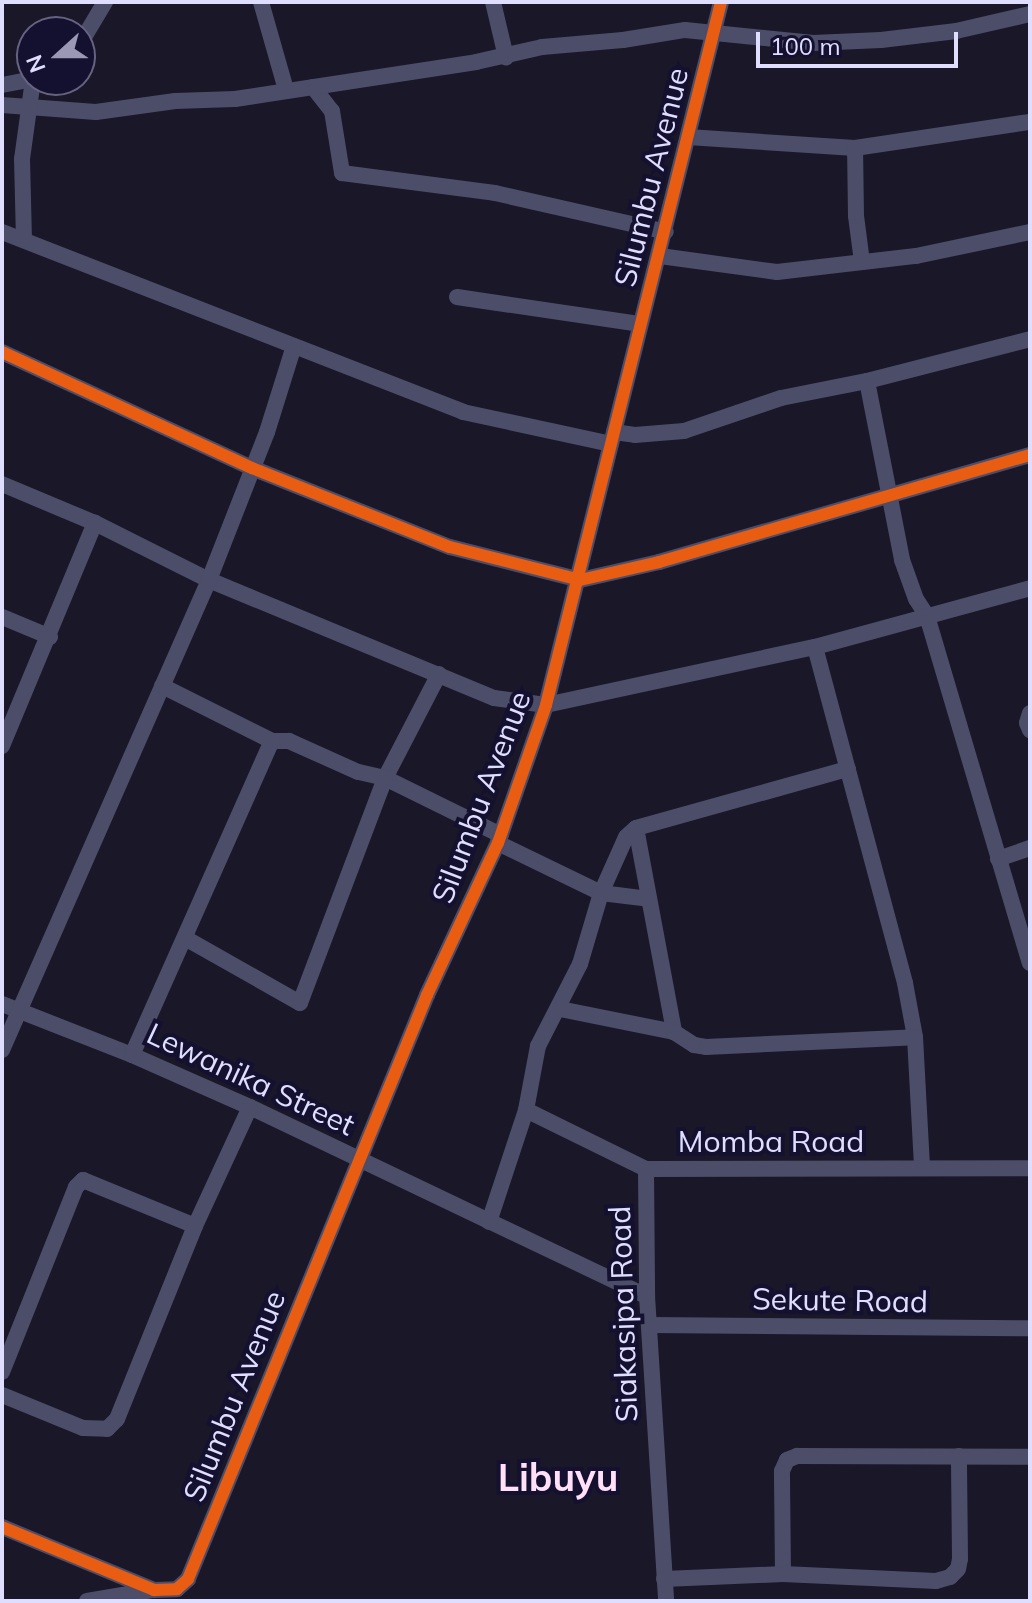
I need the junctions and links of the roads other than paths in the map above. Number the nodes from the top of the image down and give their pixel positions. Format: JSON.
{"nodes":[{"id":1,"x":261,"y":2,"type":"edge"},
{"id":2,"x":493,"y":2,"type":"edge"},
{"id":3,"x":721,"y":2,"type":"edge"},
{"id":4,"x":1030,"y":14,"type":"edge"},
{"id":5,"x":714,"y":34,"type":"junction"},
{"id":6,"x":506,"y":57,"type":"junction"},
{"id":7,"x":313,"y":87,"type":"junction"},
{"id":8,"x":286,"y":90,"type":"junction"},
{"id":9,"x":30,"y":96,"type":"edge"},
{"id":10,"x":2,"y":105,"type":"edge"},
{"id":11,"x":28,"y":109,"type":"junction"},
{"id":12,"x":1030,"y":122,"type":"edge"},
{"id":13,"x":688,"y":137,"type":"junction"},
{"id":14,"x":855,"y":148,"type":"junction"},
{"id":15,"x":2,"y":232,"type":"edge"},
{"id":16,"x":666,"y":232,"type":"junction"},
{"id":17,"x":1030,"y":232,"type":"edge"},
{"id":18,"x":24,"y":240,"type":"junction"},
{"id":19,"x":660,"y":256,"type":"junction"},
{"id":20,"x":862,"y":262,"type":"junction"},
{"id":21,"x":457,"y":297,"type":"dead end"},
{"id":22,"x":639,"y":324,"type":"junction"},
{"id":23,"x":1030,"y":339,"type":"edge"},
{"id":24,"x":294,"y":346,"type":"junction"},
{"id":25,"x":2,"y":352,"type":"edge"},
{"id":26,"x":867,"y":381,"type":"junction"},
{"id":27,"x":612,"y":438,"type":"junction"},
{"id":28,"x":1030,"y":455,"type":"edge"},
{"id":29,"x":252,"y":468,"type":"junction"},
{"id":30,"x":2,"y":484,"type":"edge"},
{"id":31,"x":888,"y":494,"type":"junction"},
{"id":32,"x":95,"y":523,"type":"junction"},
{"id":33,"x":209,"y":580,"type":"junction"},
{"id":34,"x":580,"y":580,"type":"junction"},
{"id":35,"x":1030,"y":588,"type":"edge"},
{"id":36,"x":927,"y":616,"type":"junction"},
{"id":37,"x":2,"y":617,"type":"edge"},
{"id":38,"x":50,"y":637,"type":"junction"},
{"id":39,"x":815,"y":647,"type":"junction"},
{"id":40,"x":439,"y":674,"type":"junction"},
{"id":41,"x":162,"y":686,"type":"junction"},
{"id":42,"x":546,"y":705,"type":"junction"},
{"id":43,"x":1030,"y":713,"type":"edge"},
{"id":44,"x":1030,"y":730,"type":"edge"},
{"id":45,"x":272,"y":741,"type":"junction"},
{"id":46,"x":2,"y":746,"type":"edge"},
{"id":47,"x":848,"y":769,"type":"junction"},
{"id":48,"x":385,"y":778,"type":"junction"},
{"id":49,"x":636,"y":828,"type":"junction"},
{"id":50,"x":500,"y":839,"type":"junction"},
{"id":51,"x":1030,"y":848,"type":"edge"},
{"id":52,"x":998,"y":859,"type":"junction"},
{"id":53,"x":601,"y":893,"type":"junction"},
{"id":54,"x":649,"y":899,"type":"junction"},
{"id":55,"x":185,"y":938,"type":"junction"},
{"id":56,"x":1030,"y":963,"type":"edge"},
{"id":57,"x":10,"y":1008,"type":"edge"},
{"id":58,"x":560,"y":1009,"type":"junction"},
{"id":59,"x":674,"y":1032,"type":"junction"},
{"id":60,"x":915,"y":1037,"type":"junction"},
{"id":61,"x":2,"y":1050,"type":"edge"},
{"id":62,"x":132,"y":1055,"type":"junction"},
{"id":63,"x":250,"y":1107,"type":"junction"},
{"id":64,"x":526,"y":1110,"type":"junction"},
{"id":65,"x":358,"y":1160,"type":"junction"},
{"id":66,"x":922,"y":1168,"type":"junction"},
{"id":67,"x":1030,"y":1168,"type":"edge"},
{"id":68,"x":646,"y":1169,"type":"junction"},
{"id":69,"x":489,"y":1222,"type":"junction"},
{"id":70,"x":195,"y":1226,"type":"junction"},
{"id":71,"x":647,"y":1296,"type":"junction"},
{"id":72,"x":649,"y":1325,"type":"junction"},
{"id":73,"x":1030,"y":1328,"type":"edge"},
{"id":74,"x":2,"y":1372,"type":"edge"},
{"id":75,"x":2,"y":1395,"type":"edge"},
{"id":76,"x":959,"y":1456,"type":"junction"},
{"id":77,"x":1030,"y":1457,"type":"edge"},
{"id":78,"x":2,"y":1527,"type":"edge"},
{"id":79,"x":783,"y":1574,"type":"junction"},
{"id":80,"x":664,"y":1579,"type":"junction"},
{"id":81,"x":154,"y":1590,"type":"junction"},
{"id":82,"x":87,"y":1601,"type":"edge"},
{"id":83,"x":666,"y":1601,"type":"edge"}],
"edges":[{"from":1,"to":8,"type":"street"},
{"from":2,"to":6,"type":"street"},
{"from":3,"to":5,"type":"street","name":"Silumbu Avenue"},
{"from":4,"to":5,"type":"street"},
{"from":5,"to":6,"type":"street"},
{"from":5,"to":13,"type":"street","name":"Silumbu Avenue"},
{"from":6,"to":7,"type":"street"},
{"from":7,"to":8,"type":"street"},
{"from":7,"to":16,"type":"street"},
{"from":8,"to":11,"type":"street"},
{"from":9,"to":11,"type":"street"},
{"from":10,"to":11,"type":"street"},
{"from":11,"to":18,"type":"street"},
{"from":12,"to":14,"type":"street"},
{"from":13,"to":14,"type":"street"},
{"from":13,"to":16,"type":"street","name":"Silumbu Avenue"},
{"from":14,"to":20,"type":"street"},
{"from":15,"to":18,"type":"street"},
{"from":16,"to":19,"type":"street","name":"Silumbu Avenue"},
{"from":17,"to":20,"type":"street"},
{"from":18,"to":24,"type":"street"},
{"from":19,"to":20,"type":"street"},
{"from":19,"to":22,"type":"street","name":"Silumbu Avenue"},
{"from":21,"to":22,"type":"street"},
{"from":22,"to":27,"type":"street","name":"Silumbu Avenue"},
{"from":23,"to":26,"type":"street"},
{"from":24,"to":27,"type":"street"},
{"from":24,"to":29,"type":"street"},
{"from":25,"to":29,"type":"street"},
{"from":26,"to":27,"type":"street"},
{"from":26,"to":31,"type":"street"},
{"from":27,"to":34,"type":"street","name":"Silumbu Avenue"},
{"from":28,"to":31,"type":"street"},
{"from":29,"to":33,"type":"street"},
{"from":29,"to":34,"type":"street"},
{"from":30,"to":32,"type":"street"},
{"from":31,"to":34,"type":"street"},
{"from":31,"to":36,"type":"street"},
{"from":32,"to":33,"type":"street"},
{"from":32,"to":38,"type":"street"},
{"from":33,"to":40,"type":"street"},
{"from":33,"to":41,"type":"street"},
{"from":34,"to":42,"type":"street","name":"Silumbu Avenue"},
{"from":35,"to":36,"type":"street"},
{"from":36,"to":39,"type":"street"},
{"from":36,"to":52,"type":"street"},
{"from":37,"to":38,"type":"street"},
{"from":38,"to":46,"type":"street"},
{"from":39,"to":42,"type":"street"},
{"from":39,"to":47,"type":"street"},
{"from":40,"to":42,"type":"street"},
{"from":40,"to":48,"type":"street"},
{"from":41,"to":45,"type":"street"},
{"from":41,"to":57,"type":"street"},
{"from":42,"to":50,"type":"street","name":"Silumbu Avenue"},
{"from":43,"to":44,"type":"street"},
{"from":45,"to":48,"type":"street"},
{"from":45,"to":55,"type":"street"},
{"from":47,"to":49,"type":"street"},
{"from":47,"to":60,"type":"street"},
{"from":48,"to":50,"type":"street"},
{"from":48,"to":55,"type":"street"},
{"from":49,"to":53,"type":"street"},
{"from":49,"to":54,"type":"street"},
{"from":50,"to":53,"type":"street"},
{"from":50,"to":65,"type":"street","name":"Silumbu Avenue"},
{"from":51,"to":52,"type":"street"},
{"from":52,"to":56,"type":"street"},
{"from":53,"to":54,"type":"street"},
{"from":53,"to":58,"type":"street"},
{"from":54,"to":59,"type":"street"},
{"from":55,"to":62,"type":"street"},
{"from":57,"to":61,"type":"street"},
{"from":57,"to":62,"type":"street","name":"Lewanika Street"},
{"from":58,"to":59,"type":"street"},
{"from":58,"to":64,"type":"street"},
{"from":59,"to":60,"type":"street"},
{"from":60,"to":66,"type":"street"},
{"from":62,"to":63,"type":"street","name":"Lewanika Street"},
{"from":63,"to":65,"type":"street","name":"Lewanika Street"},
{"from":63,"to":70,"type":"street"},
{"from":64,"to":68,"type":"street","name":"Momba Road"},
{"from":64,"to":69,"type":"street"},
{"from":65,"to":69,"type":"street","name":"Lewanika Street"},
{"from":65,"to":81,"type":"street","name":"Silumbu Avenue"},
{"from":66,"to":67,"type":"street","name":"Momba Road"},
{"from":66,"to":68,"type":"street","name":"Momba Road"},
{"from":68,"to":71,"type":"street","name":"Siakasipa Road"},
{"from":69,"to":71,"type":"street","name":"Lewanika Street"},
{"from":70,"to":74,"type":"street"},
{"from":70,"to":75,"type":"street"},
{"from":71,"to":72,"type":"street","name":"Siakasipa Road"},
{"from":72,"to":73,"type":"street","name":"Sekute Road"},
{"from":72,"to":80,"type":"street","name":"Siakasipa Road"},
{"from":76,"to":77,"type":"street"},
{"from":76,"to":79,"type":"street"},
{"from":76,"to":79,"type":"street"},
{"from":78,"to":81,"type":"street"},
{"from":79,"to":80,"type":"street"},
{"from":80,"to":83,"type":"street","name":"Siakasipa Road"},
{"from":81,"to":82,"type":"street"}]}
